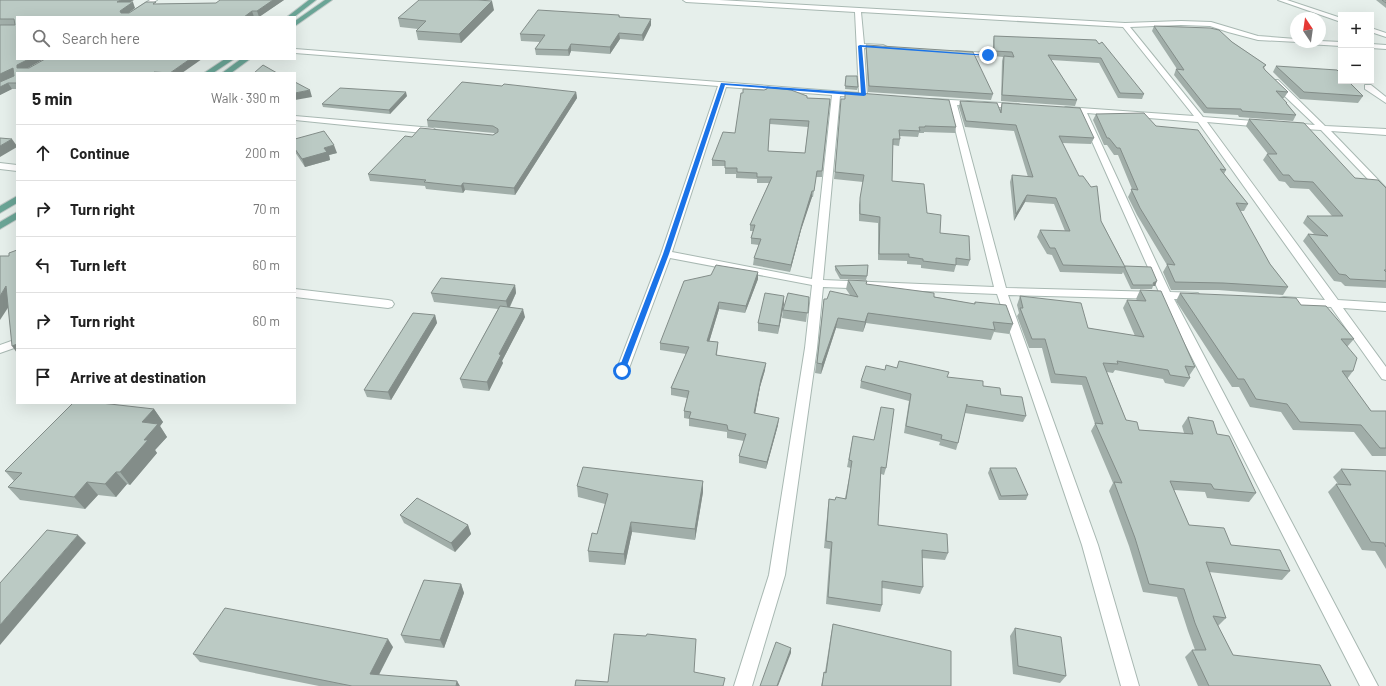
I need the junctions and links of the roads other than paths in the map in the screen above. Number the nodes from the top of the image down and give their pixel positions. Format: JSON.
{"nodes":[{"id":1,"x":154,"y":0,"type":"edge"},
{"id":2,"x":313,"y":0,"type":"edge"},
{"id":3,"x":329,"y":0,"type":"edge"},
{"id":4,"x":686,"y":0,"type":"edge"},
{"id":5,"x":1281,"y":0,"type":"edge"},
{"id":6,"x":858,"y":10,"type":"junction"},
{"id":7,"x":129,"y":16,"type":"edge"},
{"id":8,"x":291,"y":16,"type":"edge"},
{"id":9,"x":1338,"y":19,"type":"edge"},
{"id":10,"x":296,"y":23,"type":"edge"},
{"id":11,"x":1125,"y":26,"type":"junction"},
{"id":12,"x":1374,"y":31,"type":"edge"},
{"id":13,"x":1386,"y":35,"type":"edge"},
{"id":14,"x":1290,"y":41,"type":"edge"},
{"id":15,"x":1326,"y":43,"type":"edge"},
{"id":16,"x":1338,"y":44,"type":"edge"},
{"id":17,"x":860,"y":46,"type":"junction"},
{"id":18,"x":1374,"y":46,"type":"edge"},
{"id":19,"x":1386,"y":47,"type":"edge"},
{"id":20,"x":892,"y":48,"type":"edge"},
{"id":21,"x":296,"y":51,"type":"edge"},
{"id":22,"x":948,"y":52,"type":"edge"},
{"id":23,"x":988,"y":55,"type":"dead end"},
{"id":24,"x":228,"y":60,"type":"edge"},
{"id":25,"x":245,"y":60,"type":"edge"},
{"id":26,"x":210,"y":72,"type":"edge"},
{"id":27,"x":227,"y":72,"type":"edge"},
{"id":28,"x":1266,"y":73,"type":"edge"},
{"id":29,"x":723,"y":84,"type":"junction"},
{"id":30,"x":1368,"y":86,"type":"dead end"},
{"id":31,"x":836,"y":93,"type":"junction"},
{"id":32,"x":923,"y":100,"type":"edge"},
{"id":33,"x":1386,"y":101,"type":"edge"},
{"id":34,"x":952,"y":102,"type":"junction"},
{"id":35,"x":1029,"y":107,"type":"edge"},
{"id":36,"x":1059,"y":109,"type":"edge"},
{"id":37,"x":1082,"y":110,"type":"junction"},
{"id":38,"x":296,"y":118,"type":"edge"},
{"id":39,"x":1200,"y":118,"type":"junction"},
{"id":40,"x":1269,"y":124,"type":"edge"},
{"id":41,"x":1285,"y":125,"type":"edge"},
{"id":42,"x":1323,"y":128,"type":"junction"},
{"id":43,"x":438,"y":132,"type":"edge"},
{"id":44,"x":1386,"y":132,"type":"edge"},
{"id":45,"x":0,"y":166,"type":"edge"},
{"id":46,"x":16,"y":168,"type":"edge"},
{"id":47,"x":1386,"y":193,"type":"edge"},
{"id":48,"x":16,"y":200,"type":"edge"},
{"id":49,"x":0,"y":210,"type":"edge"},
{"id":50,"x":16,"y":216,"type":"edge"},
{"id":51,"x":0,"y":226,"type":"edge"},
{"id":52,"x":666,"y":254,"type":"junction"},
{"id":53,"x":817,"y":283,"type":"junction"},
{"id":54,"x":1001,"y":292,"type":"junction"},
{"id":55,"x":296,"y":293,"type":"edge"},
{"id":56,"x":1166,"y":295,"type":"junction"},
{"id":57,"x":1203,"y":296,"type":"edge"},
{"id":58,"x":1271,"y":300,"type":"edge"},
{"id":59,"x":388,"y":304,"type":"dead end"},
{"id":60,"x":1332,"y":304,"type":"junction"},
{"id":61,"x":1386,"y":307,"type":"edge"},
{"id":62,"x":16,"y":343,"type":"edge"},
{"id":63,"x":0,"y":349,"type":"edge"},
{"id":64,"x":622,"y":371,"type":"dead end"},
{"id":65,"x":1386,"y":376,"type":"edge"},
{"id":66,"x":743,"y":686,"type":"edge"},
{"id":67,"x":1130,"y":686,"type":"edge"},
{"id":68,"x":1369,"y":686,"type":"edge"}],
"edges":[{"from":1,"to":7,"type":"street"},
{"from":2,"to":8,"type":"main road"},
{"from":3,"to":10,"type":"main road"},
{"from":4,"to":6,"type":"street"},
{"from":5,"to":9,"type":"street"},
{"from":6,"to":11,"type":"street"},
{"from":6,"to":17,"type":"street"},
{"from":11,"to":14,"type":"street"},
{"from":11,"to":39,"type":"street"},
{"from":12,"to":13,"type":"street"},
{"from":15,"to":16,"type":"street"},
{"from":17,"to":20,"type":"street"},
{"from":17,"to":31,"type":"street"},
{"from":18,"to":19,"type":"street"},
{"from":21,"to":29,"type":"street"},
{"from":22,"to":23,"type":"street"},
{"from":24,"to":26,"type":"main road"},
{"from":25,"to":27,"type":"main road"},
{"from":28,"to":42,"type":"street"},
{"from":29,"to":31,"type":"street"},
{"from":29,"to":52,"type":"street"},
{"from":30,"to":33,"type":"street"},
{"from":31,"to":53,"type":"street"},
{"from":32,"to":34,"type":"street"},
{"from":34,"to":35,"type":"street"},
{"from":34,"to":54,"type":"street"},
{"from":36,"to":37,"type":"street"},
{"from":37,"to":39,"type":"street"},
{"from":37,"to":56,"type":"street"},
{"from":38,"to":43,"type":"street"},
{"from":39,"to":40,"type":"street"},
{"from":39,"to":60,"type":"street"},
{"from":41,"to":42,"type":"street"},
{"from":42,"to":44,"type":"street"},
{"from":42,"to":47,"type":"street"},
{"from":45,"to":46,"type":"street"},
{"from":48,"to":49,"type":"main road"},
{"from":50,"to":51,"type":"main road"},
{"from":52,"to":53,"type":"street"},
{"from":52,"to":64,"type":"street"},
{"from":53,"to":54,"type":"street"},
{"from":53,"to":66,"type":"street"},
{"from":54,"to":56,"type":"street"},
{"from":54,"to":67,"type":"street"},
{"from":55,"to":59,"type":"street"},
{"from":56,"to":57,"type":"street"},
{"from":56,"to":68,"type":"street"},
{"from":58,"to":60,"type":"street"},
{"from":60,"to":61,"type":"street"},
{"from":60,"to":65,"type":"street"},
{"from":62,"to":63,"type":"street"}]}
